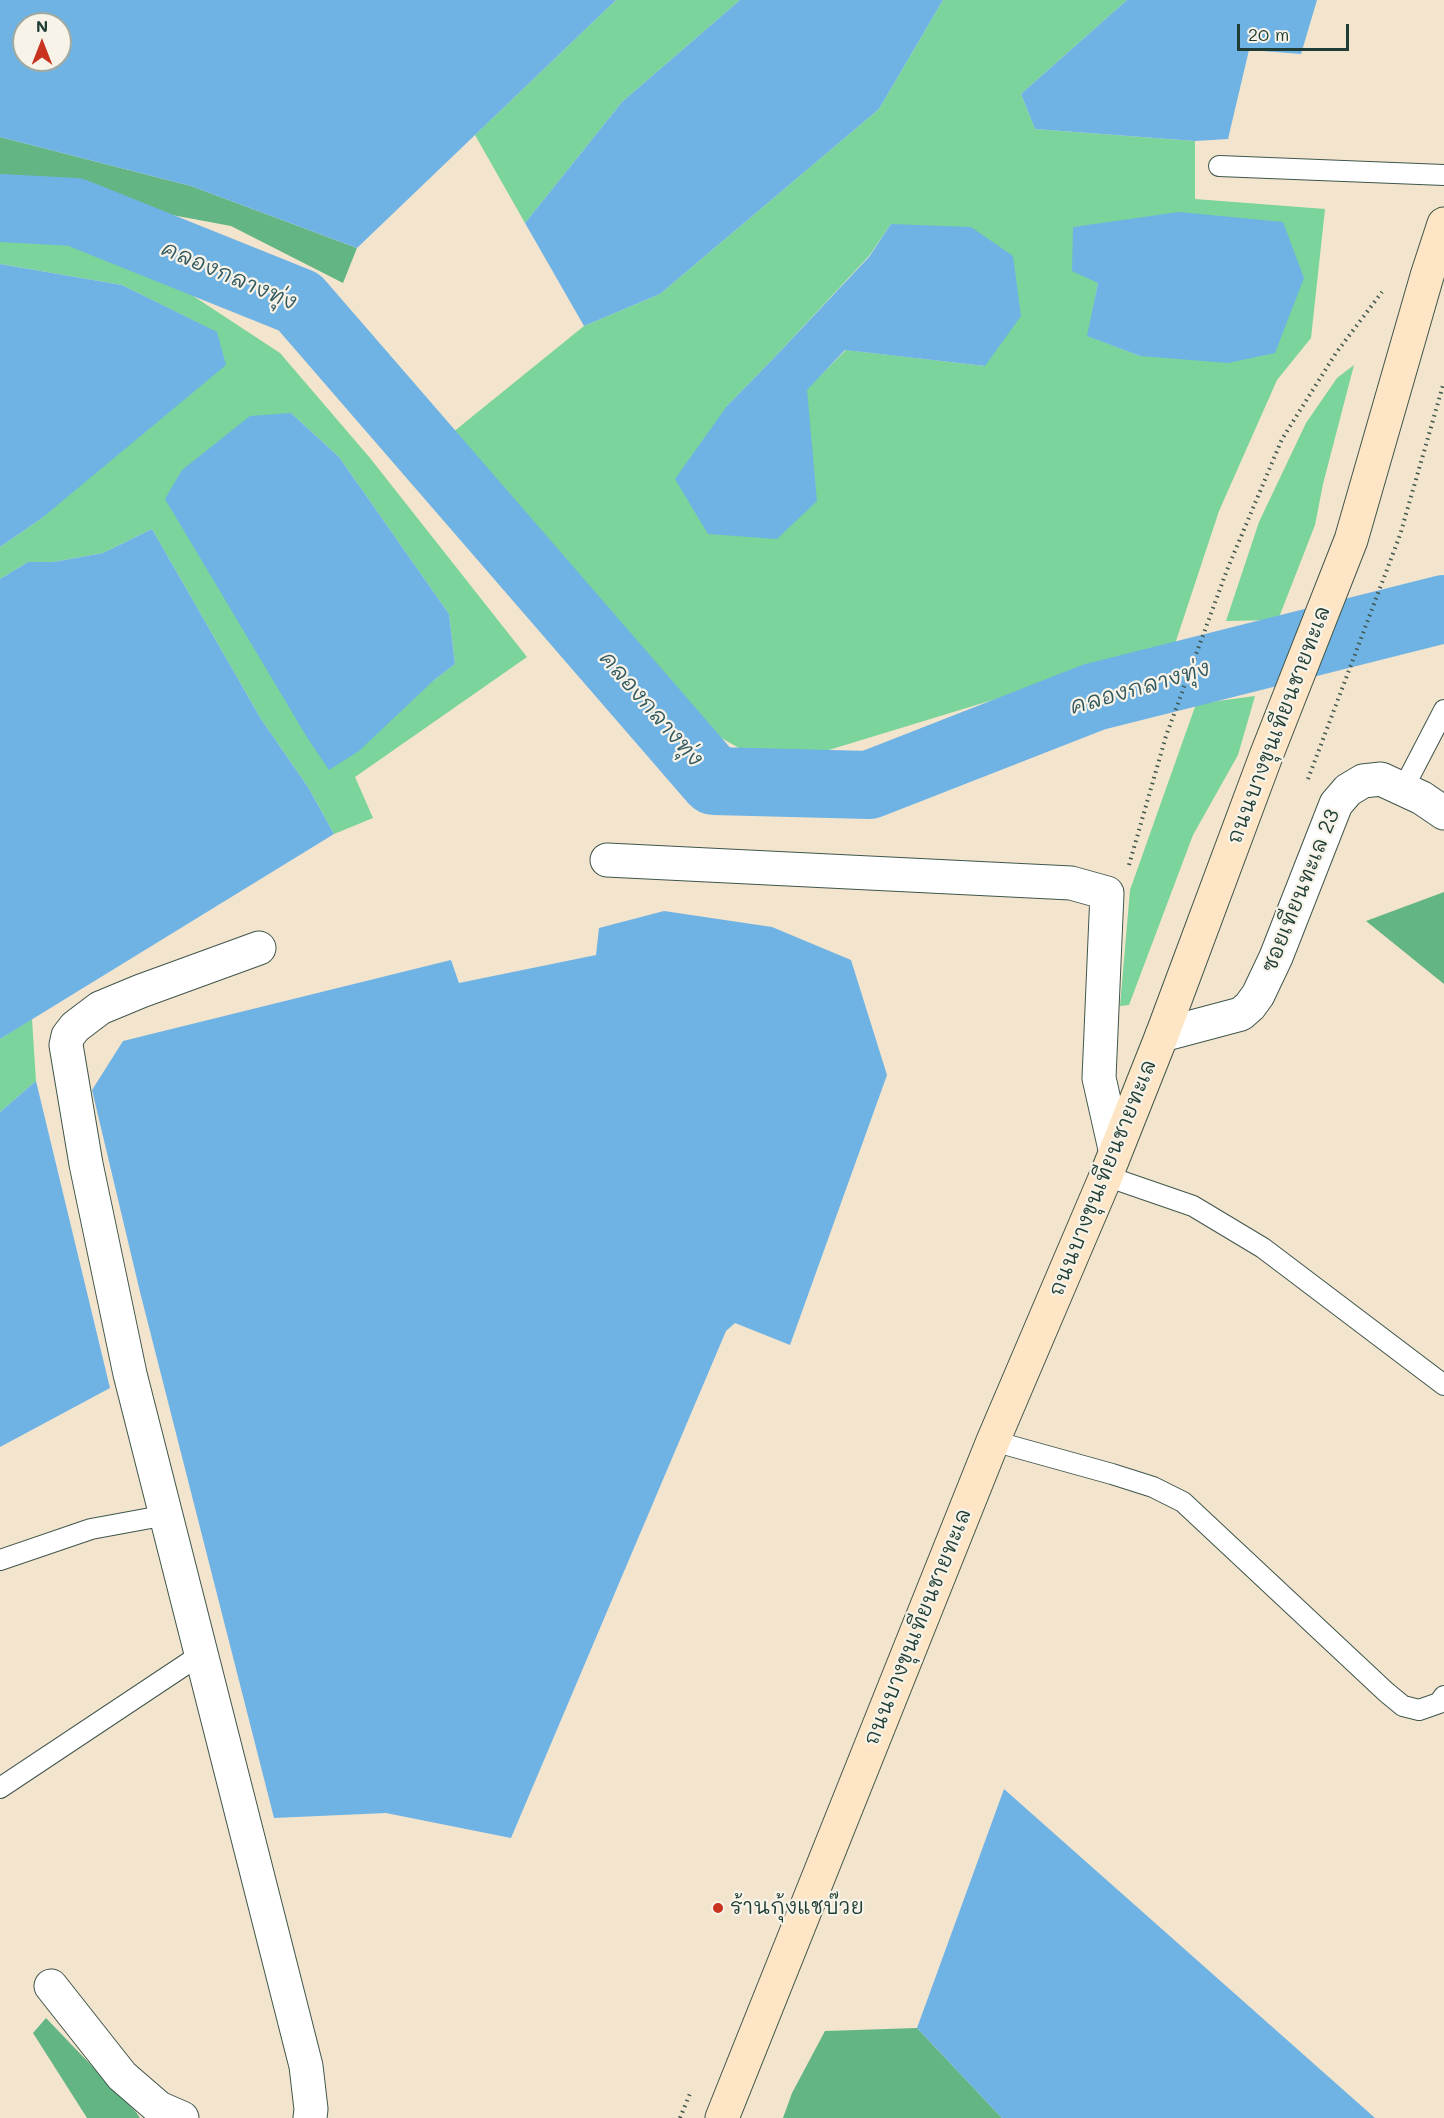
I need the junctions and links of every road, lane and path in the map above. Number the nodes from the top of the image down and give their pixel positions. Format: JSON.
{"nodes":[{"id":1,"x":1219,"y":166,"type":"dead end"},
{"id":2,"x":1444,"y":175,"type":"edge"},
{"id":3,"x":1444,"y":224,"type":"edge"},
{"id":4,"x":1385,"y":285,"type":"dead end"},
{"id":5,"x":1444,"y":382,"type":"edge"},
{"id":6,"x":1444,"y":710,"type":"edge"},
{"id":7,"x":1315,"y":759,"type":"dead end"},
{"id":8,"x":1403,"y":789,"type":"junction"},
{"id":9,"x":1444,"y":813,"type":"edge"},
{"id":10,"x":607,"y":860,"type":"dead end"},
{"id":11,"x":1128,"y":866,"type":"dead end"},
{"id":12,"x":259,"y":948,"type":"dead end"},
{"id":13,"x":1162,"y":1035,"type":"junction"},
{"id":14,"x":1111,"y":1162,"type":"junction"},
{"id":15,"x":1444,"y":1385,"type":"edge"},
{"id":16,"x":993,"y":1441,"type":"junction"},
{"id":17,"x":167,"y":1515,"type":"junction"},
{"id":18,"x":0,"y":1560,"type":"edge"},
{"id":19,"x":202,"y":1653,"type":"junction"},
{"id":20,"x":1444,"y":1696,"type":"edge"},
{"id":21,"x":0,"y":1788,"type":"edge"},
{"id":22,"x":51,"y":1986,"type":"dead end"},
{"id":23,"x":693,"y":2085,"type":"dead end"},
{"id":24,"x":182,"y":2118,"type":"edge"},
{"id":25,"x":310,"y":2118,"type":"edge"},
{"id":26,"x":680,"y":2118,"type":"edge"},
{"id":27,"x":722,"y":2118,"type":"edge"}],
"edges":[{"from":1,"to":2,"type":"lane"},
{"from":3,"to":13,"type":"main road","name":"ถนนบางขุนเทียนชายทะเล"},
{"from":4,"to":11,"type":"path"},
{"from":5,"to":7,"type":"path"},
{"from":6,"to":8,"type":"lane"},
{"from":8,"to":9,"type":"street","name":"ซอยเทียนทะเล 23"},
{"from":8,"to":13,"type":"street","name":"ซอยเทียนทะเล 23"},
{"from":10,"to":14,"type":"street"},
{"from":12,"to":17,"type":"street"},
{"from":13,"to":14,"type":"main road","name":"ถนนบางขุนเทียนชายทะเล"},
{"from":14,"to":15,"type":"lane"},
{"from":14,"to":16,"type":"main road","name":"ถนนบางขุนเทียนชายทะเล"},
{"from":16,"to":20,"type":"lane"},
{"from":16,"to":27,"type":"main road","name":"ถนนบางขุนเทียนชายทะเล"},
{"from":17,"to":18,"type":"lane"},
{"from":17,"to":19,"type":"street"},
{"from":19,"to":21,"type":"lane"},
{"from":19,"to":25,"type":"street"},
{"from":22,"to":24,"type":"street"},
{"from":23,"to":26,"type":"path"}]}
